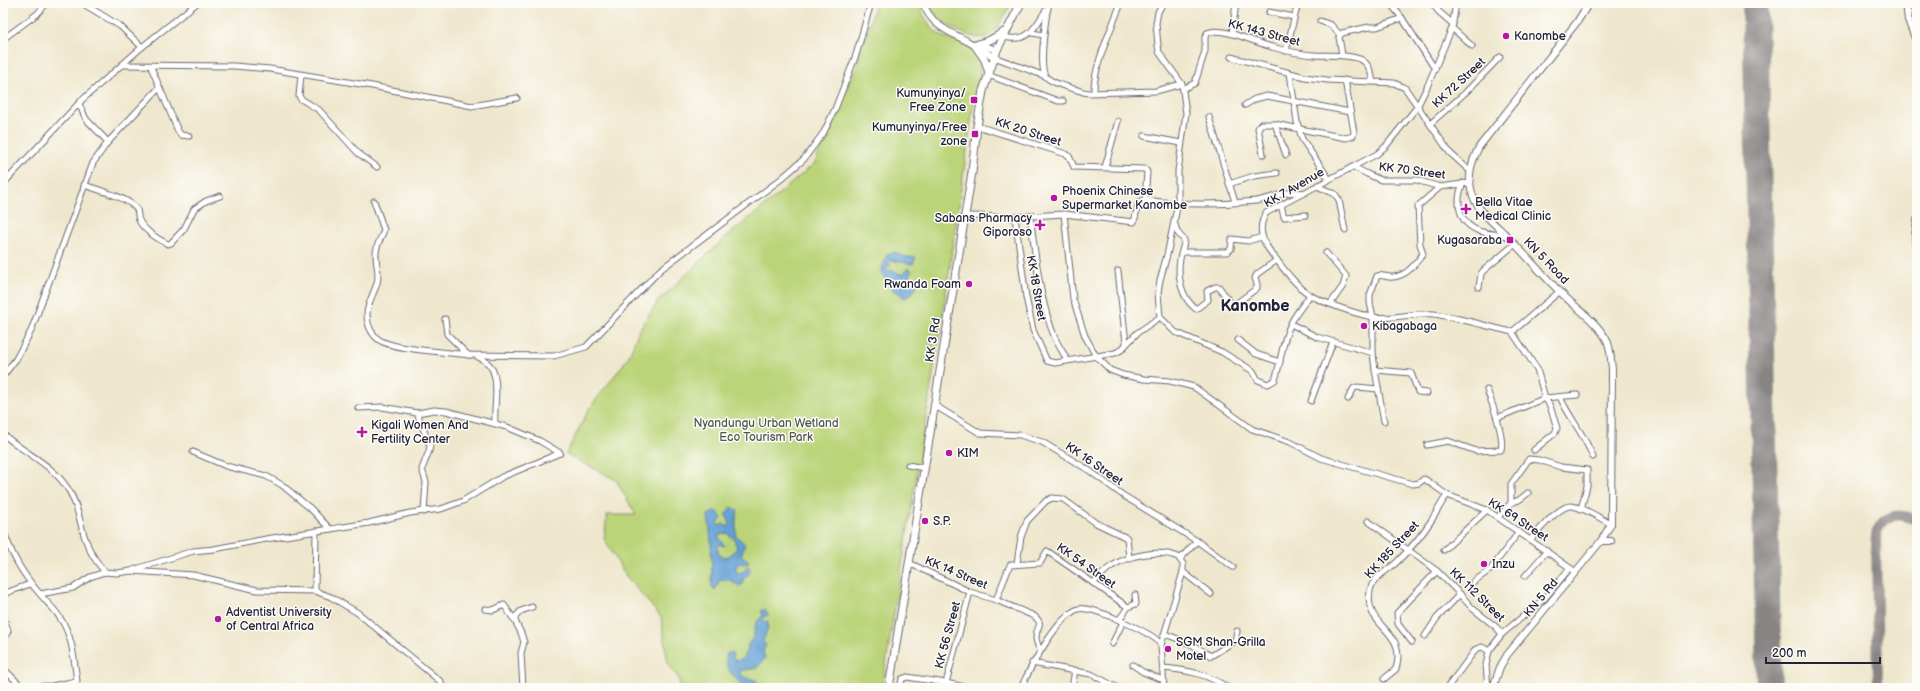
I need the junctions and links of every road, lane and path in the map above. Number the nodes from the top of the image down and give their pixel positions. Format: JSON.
{"nodes":[{"id":1,"x":47,"y":3,"type":"edge"},
{"id":2,"x":82,"y":3,"type":"edge"},
{"id":3,"x":197,"y":3,"type":"edge"},
{"id":4,"x":871,"y":3,"type":"edge"},
{"id":5,"x":923,"y":3,"type":"edge"},
{"id":6,"x":1021,"y":3,"type":"edge"},
{"id":7,"x":1121,"y":3,"type":"edge"},
{"id":8,"x":1163,"y":3,"type":"edge"},
{"id":9,"x":1236,"y":3,"type":"edge"},
{"id":10,"x":1298,"y":3,"type":"edge"},
{"id":11,"x":1390,"y":3,"type":"edge"},
{"id":12,"x":1432,"y":3,"type":"edge"},
{"id":13,"x":1456,"y":3,"type":"edge"},
{"id":14,"x":1589,"y":3,"type":"edge"},
{"id":15,"x":1906,"y":5,"type":"edge"},
{"id":16,"x":1049,"y":6,"type":"edge"},
{"id":17,"x":1917,"y":6,"type":"edge"},
{"id":18,"x":1269,"y":12,"type":"dead end"},
{"id":19,"x":1294,"y":17,"type":"junction"},
{"id":20,"x":1402,"y":18,"type":"junction"},
{"id":21,"x":1320,"y":22,"type":"dead end"},
{"id":22,"x":1453,"y":26,"type":"junction"},
{"id":23,"x":1032,"y":33,"type":"junction"},
{"id":24,"x":1005,"y":34,"type":"junction"},
{"id":25,"x":1232,"y":34,"type":"junction"},
{"id":26,"x":1044,"y":35,"type":"junction"},
{"id":27,"x":1340,"y":35,"type":"junction"},
{"id":28,"x":3,"y":39,"type":"edge"},
{"id":29,"x":1917,"y":43,"type":"edge"},
{"id":30,"x":977,"y":45,"type":"junction"},
{"id":31,"x":1472,"y":46,"type":"dead end"},
{"id":32,"x":142,"y":47,"type":"junction"},
{"id":33,"x":996,"y":50,"type":"junction"},
{"id":34,"x":1286,"y":51,"type":"junction"},
{"id":35,"x":1342,"y":54,"type":"junction"},
{"id":36,"x":1230,"y":57,"type":"dead end"},
{"id":37,"x":1500,"y":57,"type":"dead end"},
{"id":38,"x":994,"y":58,"type":"junction"},
{"id":39,"x":122,"y":65,"type":"junction"},
{"id":40,"x":151,"y":67,"type":"junction"},
{"id":41,"x":1436,"y":69,"type":"junction"},
{"id":42,"x":1290,"y":73,"type":"junction"},
{"id":43,"x":988,"y":74,"type":"junction"},
{"id":44,"x":301,"y":75,"type":"junction"},
{"id":45,"x":1045,"y":76,"type":"junction"},
{"id":46,"x":1345,"y":80,"type":"junction"},
{"id":47,"x":1373,"y":82,"type":"junction"},
{"id":48,"x":1183,"y":87,"type":"junction"},
{"id":49,"x":159,"y":88,"type":"junction"},
{"id":50,"x":1094,"y":92,"type":"junction"},
{"id":51,"x":517,"y":98,"type":"dead end"},
{"id":52,"x":1063,"y":101,"type":"dead end"},
{"id":53,"x":1295,"y":102,"type":"junction"},
{"id":54,"x":79,"y":104,"type":"junction"},
{"id":55,"x":1245,"y":105,"type":"dead end"},
{"id":56,"x":1417,"y":107,"type":"junction"},
{"id":57,"x":1350,"y":112,"type":"junction"},
{"id":58,"x":1209,"y":117,"type":"dead end"},
{"id":59,"x":1118,"y":121,"type":"dead end"},
{"id":60,"x":1276,"y":124,"type":"junction"},
{"id":61,"x":1430,"y":124,"type":"junction"},
{"id":62,"x":977,"y":126,"type":"junction"},
{"id":63,"x":1299,"y":129,"type":"junction"},
{"id":64,"x":188,"y":136,"type":"dead end"},
{"id":65,"x":1144,"y":136,"type":"dead end"},
{"id":66,"x":108,"y":142,"type":"junction"},
{"id":67,"x":1181,"y":143,"type":"junction"},
{"id":68,"x":1263,"y":154,"type":"dead end"},
{"id":69,"x":1286,"y":155,"type":"dead end"},
{"id":70,"x":377,"y":167,"type":"dead end"},
{"id":71,"x":1105,"y":167,"type":"junction"},
{"id":72,"x":1354,"y":167,"type":"junction"},
{"id":73,"x":1470,"y":171,"type":"junction"},
{"id":74,"x":1277,"y":173,"type":"dead end"},
{"id":75,"x":1329,"y":180,"type":"junction"},
{"id":76,"x":1466,"y":183,"type":"junction"},
{"id":77,"x":3,"y":184,"type":"edge"},
{"id":78,"x":1230,"y":184,"type":"junction"},
{"id":79,"x":84,"y":185,"type":"junction"},
{"id":80,"x":1317,"y":186,"type":"junction"},
{"id":81,"x":1440,"y":187,"type":"junction"},
{"id":82,"x":1305,"y":193,"type":"junction"},
{"id":83,"x":220,"y":196,"type":"dead end"},
{"id":84,"x":1145,"y":200,"type":"junction"},
{"id":85,"x":374,"y":201,"type":"dead end"},
{"id":86,"x":1235,"y":202,"type":"junction"},
{"id":87,"x":1178,"y":203,"type":"junction"},
{"id":88,"x":1281,"y":205,"type":"junction"},
{"id":89,"x":1064,"y":214,"type":"junction"},
{"id":90,"x":1305,"y":215,"type":"dead end"},
{"id":91,"x":964,"y":216,"type":"junction"},
{"id":92,"x":1030,"y":216,"type":"junction"},
{"id":93,"x":1015,"y":217,"type":"junction"},
{"id":94,"x":1174,"y":218,"type":"junction"},
{"id":95,"x":1917,"y":220,"type":"edge"},
{"id":96,"x":1345,"y":230,"type":"dead end"},
{"id":97,"x":1916,"y":235,"type":"edge"},
{"id":98,"x":1507,"y":236,"type":"junction"},
{"id":99,"x":1262,"y":237,"type":"junction"},
{"id":100,"x":1515,"y":244,"type":"junction"},
{"id":101,"x":1182,"y":252,"type":"junction"},
{"id":102,"x":1326,"y":252,"type":"dead end"},
{"id":103,"x":1916,"y":255,"type":"edge"},
{"id":104,"x":1277,"y":260,"type":"junction"},
{"id":105,"x":1917,"y":265,"type":"edge"},
{"id":106,"x":1118,"y":271,"type":"dead end"},
{"id":107,"x":1479,"y":287,"type":"dead end"},
{"id":108,"x":1559,"y":292,"type":"junction"},
{"id":109,"x":1310,"y":295,"type":"junction"},
{"id":110,"x":1331,"y":303,"type":"junction"},
{"id":111,"x":1373,"y":317,"type":"junction"},
{"id":112,"x":1160,"y":318,"type":"junction"},
{"id":113,"x":445,"y":319,"type":"dead end"},
{"id":114,"x":1291,"y":324,"type":"junction"},
{"id":115,"x":1512,"y":332,"type":"junction"},
{"id":116,"x":1238,"y":340,"type":"dead end"},
{"id":117,"x":1333,"y":342,"type":"junction"},
{"id":118,"x":1126,"y":343,"type":"junction"},
{"id":119,"x":1373,"y":353,"type":"junction"},
{"id":120,"x":468,"y":355,"type":"junction"},
{"id":121,"x":1096,"y":356,"type":"junction"},
{"id":122,"x":1067,"y":360,"type":"junction"},
{"id":123,"x":1280,"y":362,"type":"junction"},
{"id":124,"x":1375,"y":370,"type":"junction"},
{"id":125,"x":3,"y":376,"type":"edge"},
{"id":126,"x":1378,"y":389,"type":"junction"},
{"id":127,"x":1487,"y":390,"type":"dead end"},
{"id":128,"x":1427,"y":393,"type":"dead end"},
{"id":129,"x":1577,"y":395,"type":"dead end"},
{"id":130,"x":1560,"y":397,"type":"junction"},
{"id":131,"x":1545,"y":398,"type":"junction"},
{"id":132,"x":1348,"y":399,"type":"dead end"},
{"id":133,"x":1310,"y":401,"type":"dead end"},
{"id":134,"x":934,"y":405,"type":"junction"},
{"id":135,"x":358,"y":408,"type":"dead end"},
{"id":136,"x":417,"y":413,"type":"junction"},
{"id":137,"x":1496,"y":418,"type":"junction"},
{"id":138,"x":1384,"y":421,"type":"dead end"},
{"id":139,"x":495,"y":423,"type":"junction"},
{"id":140,"x":3,"y":434,"type":"edge"},
{"id":141,"x":1427,"y":445,"type":"dead end"},
{"id":142,"x":1534,"y":450,"type":"dead end"},
{"id":143,"x":194,"y":452,"type":"dead end"},
{"id":144,"x":1593,"y":457,"type":"dead end"},
{"id":145,"x":908,"y":465,"type":"dead end"},
{"id":146,"x":924,"y":468,"type":"junction"},
{"id":147,"x":1528,"y":493,"type":"dead end"},
{"id":148,"x":1447,"y":495,"type":"junction"},
{"id":149,"x":1511,"y":502,"type":"junction"},
{"id":150,"x":1581,"y":509,"type":"junction"},
{"id":151,"x":1487,"y":510,"type":"junction"},
{"id":152,"x":424,"y":512,"type":"junction"},
{"id":153,"x":1498,"y":517,"type":"junction"},
{"id":154,"x":1368,"y":522,"type":"dead end"},
{"id":155,"x":1611,"y":524,"type":"junction"},
{"id":156,"x":3,"y":528,"type":"edge"},
{"id":157,"x":330,"y":529,"type":"junction"},
{"id":158,"x":316,"y":531,"type":"junction"},
{"id":159,"x":1519,"y":532,"type":"junction"},
{"id":160,"x":1530,"y":540,"type":"junction"},
{"id":161,"x":1197,"y":541,"type":"junction"},
{"id":162,"x":1601,"y":541,"type":"junction"},
{"id":163,"x":1612,"y":541,"type":"dead end"},
{"id":164,"x":5,"y":542,"type":"edge"},
{"id":165,"x":1407,"y":550,"type":"junction"},
{"id":166,"x":1444,"y":550,"type":"dead end"},
{"id":167,"x":1547,"y":551,"type":"junction"},
{"id":168,"x":1129,"y":559,"type":"junction"},
{"id":169,"x":1180,"y":559,"type":"junction"},
{"id":170,"x":909,"y":563,"type":"junction"},
{"id":171,"x":1017,"y":563,"type":"junction"},
{"id":172,"x":1233,"y":567,"type":"dead end"},
{"id":173,"x":1570,"y":568,"type":"junction"},
{"id":174,"x":131,"y":571,"type":"junction"},
{"id":175,"x":1437,"y":571,"type":"junction"},
{"id":176,"x":105,"y":572,"type":"junction"},
{"id":177,"x":1183,"y":572,"type":"junction"},
{"id":178,"x":1576,"y":572,"type":"junction"},
{"id":179,"x":1525,"y":576,"type":"dead end"},
{"id":180,"x":1473,"y":582,"type":"dead end"},
{"id":181,"x":1093,"y":583,"type":"junction"},
{"id":182,"x":30,"y":584,"type":"junction"},
{"id":183,"x":315,"y":591,"type":"junction"},
{"id":184,"x":970,"y":592,"type":"junction"},
{"id":185,"x":3,"y":594,"type":"edge"},
{"id":186,"x":40,"y":594,"type":"junction"},
{"id":187,"x":1211,"y":594,"type":"dead end"},
{"id":188,"x":1460,"y":594,"type":"junction"},
{"id":189,"x":1134,"y":595,"type":"dead end"},
{"id":190,"x":996,"y":600,"type":"junction"},
{"id":191,"x":1537,"y":605,"type":"junction"},
{"id":192,"x":532,"y":607,"type":"dead end"},
{"id":193,"x":1128,"y":607,"type":"junction"},
{"id":194,"x":485,"y":609,"type":"dead end"},
{"id":195,"x":1545,"y":611,"type":"junction"},
{"id":196,"x":509,"y":612,"type":"junction"},
{"id":197,"x":3,"y":615,"type":"edge"},
{"id":198,"x":517,"y":615,"type":"junction"},
{"id":199,"x":515,"y":621,"type":"junction"},
{"id":200,"x":1121,"y":621,"type":"junction"},
{"id":201,"x":1238,"y":631,"type":"dead end"},
{"id":202,"x":1164,"y":634,"type":"junction"},
{"id":203,"x":1502,"y":634,"type":"junction"},
{"id":204,"x":1425,"y":636,"type":"dead end"},
{"id":205,"x":3,"y":642,"type":"edge"},
{"id":206,"x":1412,"y":642,"type":"dead end"},
{"id":207,"x":1112,"y":644,"type":"dead end"},
{"id":208,"x":1161,"y":645,"type":"junction"},
{"id":209,"x":1040,"y":650,"type":"junction"},
{"id":210,"x":1489,"y":651,"type":"junction"},
{"id":211,"x":1032,"y":663,"type":"junction"},
{"id":212,"x":1133,"y":664,"type":"dead end"},
{"id":213,"x":3,"y":668,"type":"edge"},
{"id":214,"x":1163,"y":668,"type":"junction"},
{"id":215,"x":1075,"y":670,"type":"junction"},
{"id":216,"x":1384,"y":679,"type":"dead end"},
{"id":217,"x":1164,"y":680,"type":"junction"},
{"id":218,"x":946,"y":683,"type":"junction"},
{"id":219,"x":22,"y":687,"type":"edge"},
{"id":220,"x":443,"y":688,"type":"edge"},
{"id":221,"x":523,"y":688,"type":"edge"},
{"id":222,"x":889,"y":688,"type":"edge"},
{"id":223,"x":900,"y":688,"type":"edge"},
{"id":224,"x":968,"y":688,"type":"edge"},
{"id":225,"x":1021,"y":688,"type":"edge"},
{"id":226,"x":1072,"y":688,"type":"edge"},
{"id":227,"x":1118,"y":688,"type":"edge"},
{"id":228,"x":1164,"y":688,"type":"edge"},
{"id":229,"x":1228,"y":688,"type":"edge"},
{"id":230,"x":1447,"y":688,"type":"edge"},
{"id":231,"x":1488,"y":688,"type":"edge"},
{"id":232,"x":1493,"y":688,"type":"edge"}],
"edges":[{"from":1,"to":28,"type":"street"},
{"from":2,"to":32,"type":"street"},
{"from":3,"to":32,"type":"street"},
{"from":4,"to":120,"type":"street"},
{"from":5,"to":30,"type":"main road"},
{"from":6,"to":24,"type":"highway","name":"KK 3 Rd"},
{"from":7,"to":50,"type":"street"},
{"from":8,"to":48,"type":"street"},
{"from":9,"to":25,"type":"street"},
{"from":10,"to":19,"type":"street"},
{"from":11,"to":20,"type":"street"},
{"from":12,"to":22,"type":"street","name":"KK 72 Street"},
{"from":13,"to":22,"type":"street","name":"KK 7 Avenue"},
{"from":14,"to":73,"type":"main road","name":"KN 5 Road"},
{"from":15,"to":17,"type":"street"},
{"from":15,"to":29,"type":"main road"},
{"from":16,"to":23,"type":"street"},
{"from":16,"to":26,"type":"street"},
{"from":18,"to":19,"type":"street"},
{"from":19,"to":34,"type":"street"},
{"from":20,"to":27,"type":"street"},
{"from":20,"to":41,"type":"street"},
{"from":21,"to":27,"type":"street"},
{"from":22,"to":31,"type":"street","name":"KK 72 Street"},
{"from":22,"to":41,"type":"street","name":"KK 7 Avenue"},
{"from":23,"to":24,"type":"street"},
{"from":23,"to":26,"type":"street"},
{"from":24,"to":30,"type":"highway"},
{"from":24,"to":33,"type":"highway","name":"KK 3 Rd"},
{"from":25,"to":34,"type":"street","name":"KK 143 Street"},
{"from":25,"to":48,"type":"street","name":"KK 143 Street"},
{"from":26,"to":45,"type":"street"},
{"from":27,"to":35,"type":"street"},
{"from":30,"to":33,"type":"main road"},
{"from":30,"to":38,"type":"main road"},
{"from":30,"to":43,"type":"highway"},
{"from":32,"to":39,"type":"street"},
{"from":33,"to":38,"type":"highway","name":"KK 3 Rd"},
{"from":34,"to":35,"type":"street","name":"KK 143 Street"},
{"from":35,"to":47,"type":"street","name":"KK 143 Street"},
{"from":36,"to":42,"type":"street"},
{"from":37,"to":61,"type":"street","name":"KK 72 Street"},
{"from":38,"to":43,"type":"highway","name":"KK 3 Rd"},
{"from":38,"to":45,"type":"street"},
{"from":39,"to":40,"type":"street"},
{"from":39,"to":54,"type":"street"},
{"from":40,"to":44,"type":"street"},
{"from":40,"to":49,"type":"street"},
{"from":41,"to":56,"type":"street","name":"KK 7 Avenue"},
{"from":42,"to":46,"type":"street"},
{"from":42,"to":53,"type":"street"},
{"from":43,"to":52,"type":"street"},
{"from":43,"to":62,"type":"highway","name":"KK 3 Rd"},
{"from":44,"to":51,"type":"street"},
{"from":44,"to":70,"type":"street"},
{"from":45,"to":50,"type":"street"},
{"from":46,"to":47,"type":"street"},
{"from":46,"to":57,"type":"street"},
{"from":47,"to":56,"type":"street"},
{"from":48,"to":50,"type":"street"},
{"from":48,"to":67,"type":"street"},
{"from":49,"to":64,"type":"street"},
{"from":49,"to":66,"type":"street"},
{"from":53,"to":55,"type":"street"},
{"from":53,"to":57,"type":"street"},
{"from":53,"to":63,"type":"street"},
{"from":54,"to":66,"type":"street"},
{"from":54,"to":77,"type":"street"},
{"from":56,"to":61,"type":"street"},
{"from":56,"to":72,"type":"street","name":"KK 7 Avenue"},
{"from":57,"to":63,"type":"street"},
{"from":58,"to":78,"type":"street"},
{"from":59,"to":71,"type":"street"},
{"from":60,"to":63,"type":"street"},
{"from":60,"to":68,"type":"street"},
{"from":60,"to":69,"type":"street"},
{"from":61,"to":73,"type":"street"},
{"from":62,"to":71,"type":"street","name":"KK 20 Street"},
{"from":62,"to":91,"type":"highway","name":"KK 3 Rd"},
{"from":63,"to":75,"type":"street"},
{"from":65,"to":67,"type":"street"},
{"from":66,"to":79,"type":"street"},
{"from":67,"to":87,"type":"street"},
{"from":71,"to":84,"type":"street","name":"KK 20 Street"},
{"from":72,"to":75,"type":"street","name":"KK 7 Avenue"},
{"from":72,"to":81,"type":"street","name":"KK 70 Street"},
{"from":73,"to":76,"type":"main road","name":"KN 5 Road"},
{"from":74,"to":78,"type":"street"},
{"from":75,"to":80,"type":"street","name":"KK 7 Avenue"},
{"from":76,"to":81,"type":"street","name":"KK 70 Street"},
{"from":76,"to":98,"type":"main road","name":"KN 5 Road"},
{"from":76,"to":98,"type":"street"},
{"from":78,"to":86,"type":"street"},
{"from":79,"to":83,"type":"street"},
{"from":79,"to":125,"type":"street"},
{"from":80,"to":82,"type":"street","name":"KK 7 Avenue"},
{"from":80,"to":96,"type":"street"},
{"from":81,"to":111,"type":"street"},
{"from":82,"to":86,"type":"street"},
{"from":82,"to":88,"type":"street","name":"KK 7 Avenue"},
{"from":84,"to":87,"type":"street"},
{"from":84,"to":89,"type":"street"},
{"from":85,"to":120,"type":"street"},
{"from":86,"to":87,"type":"street"},
{"from":87,"to":94,"type":"street"},
{"from":88,"to":90,"type":"street"},
{"from":88,"to":99,"type":"street","name":"KK 7 Avenue"},
{"from":89,"to":92,"type":"street"},
{"from":89,"to":121,"type":"street"},
{"from":91,"to":93,"type":"street"},
{"from":91,"to":134,"type":"highway","name":"KK 3 Rd"},
{"from":92,"to":93,"type":"street"},
{"from":92,"to":122,"type":"street"},
{"from":93,"to":122,"type":"street","name":"KK 18 Street"},
{"from":94,"to":101,"type":"street"},
{"from":94,"to":112,"type":"street"},
{"from":95,"to":97,"type":"main road"},
{"from":97,"to":103,"type":"main road"},
{"from":98,"to":100,"type":"main road","name":"KN 5 Road"},
{"from":99,"to":101,"type":"street"},
{"from":99,"to":104,"type":"street"},
{"from":100,"to":107,"type":"street"},
{"from":100,"to":108,"type":"main road","name":"KN 5 Road"},
{"from":101,"to":104,"type":"street"},
{"from":102,"to":110,"type":"street"},
{"from":103,"to":105,"type":"main road"},
{"from":104,"to":109,"type":"street"},
{"from":106,"to":118,"type":"street"},
{"from":108,"to":115,"type":"street"},
{"from":108,"to":155,"type":"main road","name":"KN 5 Road"},
{"from":109,"to":110,"type":"street"},
{"from":109,"to":114,"type":"street"},
{"from":110,"to":111,"type":"street"},
{"from":111,"to":115,"type":"street"},
{"from":111,"to":119,"type":"street"},
{"from":112,"to":118,"type":"street","name":"KK 18 Street"},
{"from":112,"to":123,"type":"street"},
{"from":113,"to":120,"type":"street"},
{"from":114,"to":117,"type":"street"},
{"from":114,"to":123,"type":"street"},
{"from":115,"to":131,"type":"street"},
{"from":116,"to":123,"type":"street"},
{"from":117,"to":119,"type":"street"},
{"from":117,"to":133,"type":"street"},
{"from":118,"to":121,"type":"street","name":"KK 18 Street"},
{"from":119,"to":124,"type":"street"},
{"from":120,"to":139,"type":"street"},
{"from":121,"to":122,"type":"street","name":"KK 18 Street"},
{"from":121,"to":148,"type":"street","name":"KK 69 Street"},
{"from":124,"to":126,"type":"street"},
{"from":124,"to":128,"type":"street"},
{"from":126,"to":132,"type":"street"},
{"from":126,"to":138,"type":"street"},
{"from":127,"to":137,"type":"street"},
{"from":129,"to":130,"type":"street"},
{"from":130,"to":131,"type":"street"},
{"from":130,"to":144,"type":"street"},
{"from":131,"to":137,"type":"street"},
{"from":131,"to":142,"type":"street"},
{"from":134,"to":146,"type":"highway","name":"KK 3 Rd"},
{"from":134,"to":161,"type":"street","name":"KK 16 Street"},
{"from":135,"to":136,"type":"street"},
{"from":136,"to":139,"type":"street"},
{"from":136,"to":152,"type":"street"},
{"from":137,"to":141,"type":"street"},
{"from":139,"to":152,"type":"street"},
{"from":140,"to":176,"type":"street"},
{"from":143,"to":157,"type":"street"},
{"from":145,"to":146,"type":"street"},
{"from":146,"to":170,"type":"highway","name":"KK 3 Rd"},
{"from":147,"to":149,"type":"street"},
{"from":148,"to":151,"type":"street","name":"KK 69 Street"},
{"from":148,"to":165,"type":"street","name":"KK 185 Street"},
{"from":149,"to":150,"type":"street"},
{"from":149,"to":153,"type":"street"},
{"from":150,"to":155,"type":"street"},
{"from":150,"to":160,"type":"street"},
{"from":151,"to":153,"type":"street","name":"KK 69 Street"},
{"from":151,"to":166,"type":"street"},
{"from":152,"to":157,"type":"street"},
{"from":153,"to":159,"type":"street","name":"KK 69 Street"},
{"from":154,"to":165,"type":"street","name":"KK 112 Street"},
{"from":155,"to":162,"type":"main road","name":"KN 5 Rd"},
{"from":156,"to":164,"type":"street"},
{"from":157,"to":158,"type":"street"},
{"from":158,"to":174,"type":"street"},
{"from":158,"to":183,"type":"street"},
{"from":159,"to":160,"type":"street","name":"KK 69 Street"},
{"from":159,"to":180,"type":"street"},
{"from":160,"to":167,"type":"street","name":"KK 69 Street"},
{"from":161,"to":169,"type":"street"},
{"from":161,"to":172,"type":"street","name":"KK 16 Street"},
{"from":162,"to":163,"type":"main road"},
{"from":162,"to":178,"type":"main road","name":"KN 5 Rd"},
{"from":164,"to":182,"type":"street"},
{"from":165,"to":175,"type":"street","name":"KK 112 Street"},
{"from":165,"to":216,"type":"street","name":"KK 185 Street"},
{"from":167,"to":173,"type":"street","name":"KK 69 Street"},
{"from":167,"to":179,"type":"street"},
{"from":168,"to":169,"type":"street"},
{"from":168,"to":171,"type":"street"},
{"from":168,"to":181,"type":"street"},
{"from":169,"to":177,"type":"street"},
{"from":170,"to":184,"type":"street","name":"KK 14 Street"},
{"from":170,"to":222,"type":"highway","name":"KK 3 Rd"},
{"from":171,"to":181,"type":"street","name":"KK 54 Street"},
{"from":171,"to":190,"type":"street"},
{"from":173,"to":178,"type":"street","name":"KK 69 Street"},
{"from":173,"to":191,"type":"street"},
{"from":174,"to":176,"type":"street"},
{"from":174,"to":183,"type":"street"},
{"from":175,"to":188,"type":"street","name":"KK 112 Street"},
{"from":175,"to":206,"type":"street","name":"KK 112 Street"},
{"from":176,"to":186,"type":"street"},
{"from":177,"to":187,"type":"street"},
{"from":177,"to":202,"type":"street"},
{"from":178,"to":195,"type":"main road","name":"KN 5 Rd"},
{"from":181,"to":193,"type":"street","name":"KK 54 Street"},
{"from":182,"to":185,"type":"street"},
{"from":182,"to":186,"type":"street"},
{"from":183,"to":220,"type":"street"},
{"from":184,"to":190,"type":"street","name":"KK 14 Street"},
{"from":184,"to":218,"type":"street","name":"KK 56 Street"},
{"from":186,"to":219,"type":"street"},
{"from":188,"to":203,"type":"street","name":"KK 112 Street"},
{"from":188,"to":204,"type":"street"},
{"from":189,"to":193,"type":"street"},
{"from":190,"to":209,"type":"street"},
{"from":191,"to":195,"type":"street"},
{"from":191,"to":203,"type":"street"},
{"from":192,"to":198,"type":"street"},
{"from":193,"to":200,"type":"street"},
{"from":194,"to":196,"type":"street"},
{"from":195,"to":232,"type":"main road","name":"KN 5 Rd"},
{"from":196,"to":198,"type":"street"},
{"from":196,"to":199,"type":"street"},
{"from":197,"to":205,"type":"street"},
{"from":198,"to":199,"type":"street"},
{"from":199,"to":221,"type":"street"},
{"from":200,"to":207,"type":"street"},
{"from":200,"to":208,"type":"street"},
{"from":200,"to":209,"type":"street"},
{"from":201,"to":202,"type":"street"},
{"from":202,"to":208,"type":"street"},
{"from":203,"to":210,"type":"street"},
{"from":208,"to":214,"type":"street"},
{"from":209,"to":211,"type":"street"},
{"from":210,"to":230,"type":"street"},
{"from":210,"to":231,"type":"street"},
{"from":211,"to":215,"type":"street"},
{"from":211,"to":225,"type":"street"},
{"from":212,"to":217,"type":"street"},
{"from":213,"to":219,"type":"street"},
{"from":214,"to":217,"type":"street"},
{"from":214,"to":229,"type":"street"},
{"from":215,"to":226,"type":"street"},
{"from":215,"to":227,"type":"street"},
{"from":217,"to":228,"type":"street"},
{"from":218,"to":223,"type":"street"},
{"from":218,"to":224,"type":"street","name":"KK 56 Street"}]}
